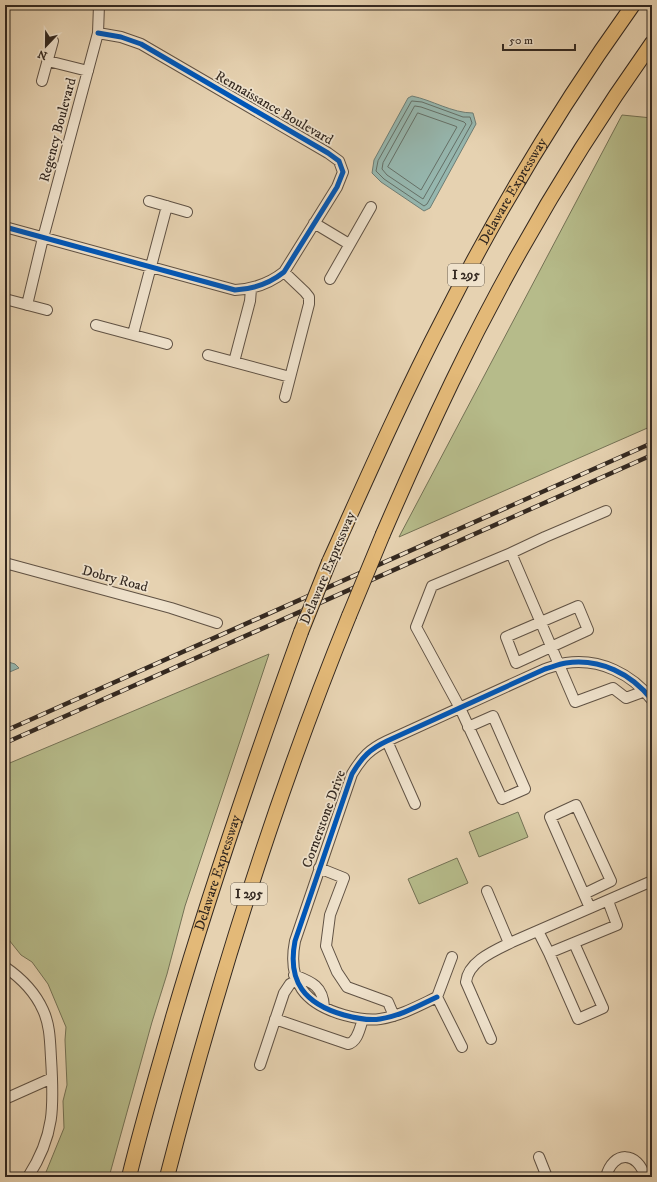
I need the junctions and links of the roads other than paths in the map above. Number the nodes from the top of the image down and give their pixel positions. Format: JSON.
{"nodes":[{"id":1,"x":99,"y":5,"type":"edge"},
{"id":2,"x":633,"y":5,"type":"edge"},
{"id":3,"x":98,"y":33,"type":"junction"},
{"id":4,"x":53,"y":41,"type":"dead end"},
{"id":5,"x":652,"y":43,"type":"edge"},
{"id":6,"x":48,"y":61,"type":"junction"},
{"id":7,"x":88,"y":71,"type":"junction"},
{"id":8,"x":42,"y":81,"type":"dead end"},
{"id":9,"x":149,"y":201,"type":"dead end"},
{"id":10,"x":167,"y":206,"type":"junction"},
{"id":11,"x":371,"y":207,"type":"dead end"},
{"id":12,"x":188,"y":212,"type":"dead end"},
{"id":13,"x":314,"y":223,"type":"junction"},
{"id":14,"x":5,"y":227,"type":"edge"},
{"id":15,"x":43,"y":238,"type":"junction"},
{"id":16,"x":349,"y":244,"type":"junction"},
{"id":17,"x":151,"y":267,"type":"junction"},
{"id":18,"x":284,"y":272,"type":"junction"},
{"id":19,"x":330,"y":278,"type":"dead end"},
{"id":20,"x":251,"y":289,"type":"junction"},
{"id":21,"x":5,"y":299,"type":"edge"},
{"id":22,"x":27,"y":305,"type":"junction"},
{"id":23,"x":47,"y":310,"type":"dead end"},
{"id":24,"x":96,"y":325,"type":"dead end"},
{"id":25,"x":133,"y":334,"type":"junction"},
{"id":26,"x":167,"y":344,"type":"dead end"},
{"id":27,"x":208,"y":355,"type":"dead end"},
{"id":28,"x":234,"y":362,"type":"junction"},
{"id":29,"x":290,"y":377,"type":"junction"},
{"id":30,"x":285,"y":397,"type":"dead end"},
{"id":31,"x":606,"y":511,"type":"dead end"},
{"id":32,"x":511,"y":553,"type":"junction"},
{"id":33,"x":5,"y":563,"type":"edge"},
{"id":34,"x":540,"y":622,"type":"junction"},
{"id":35,"x":217,"y":623,"type":"dead end"},
{"id":36,"x":551,"y":648,"type":"junction"},
{"id":37,"x":558,"y":665,"type":"junction"},
{"id":38,"x":645,"y":691,"type":"junction"},
{"id":39,"x":652,"y":700,"type":"edge"},
{"id":40,"x":460,"y":708,"type":"junction"},
{"id":41,"x":468,"y":727,"type":"junction"},
{"id":42,"x":387,"y":741,"type":"junction"},
{"id":43,"x":415,"y":804,"type":"dead end"},
{"id":44,"x":319,"y":868,"type":"junction"},
{"id":45,"x":652,"y":881,"type":"edge"},
{"id":46,"x":487,"y":891,"type":"dead end"},
{"id":47,"x":584,"y":894,"type":"junction"},
{"id":48,"x":608,"y":900,"type":"junction"},
{"id":49,"x":590,"y":908,"type":"junction"},
{"id":50,"x":538,"y":931,"type":"junction"},
{"id":51,"x":509,"y":943,"type":"junction"},
{"id":52,"x":574,"y":943,"type":"junction"},
{"id":53,"x":549,"y":953,"type":"junction"},
{"id":54,"x":452,"y":957,"type":"dead end"},
{"id":55,"x":5,"y":968,"type":"edge"},
{"id":56,"x":295,"y":977,"type":"junction"},
{"id":57,"x":437,"y":997,"type":"junction"},
{"id":58,"x":394,"y":1016,"type":"junction"},
{"id":59,"x":275,"y":1019,"type":"junction"},
{"id":60,"x":363,"y":1019,"type":"junction"},
{"id":61,"x":491,"y":1039,"type":"dead end"},
{"id":62,"x":462,"y":1047,"type":"dead end"},
{"id":63,"x":260,"y":1065,"type":"dead end"},
{"id":64,"x":52,"y":1078,"type":"junction"},
{"id":65,"x":5,"y":1099,"type":"edge"},
{"id":66,"x":539,"y":1157,"type":"dead end"},
{"id":67,"x":28,"y":1177,"type":"edge"},
{"id":68,"x":129,"y":1177,"type":"edge"},
{"id":69,"x":167,"y":1177,"type":"edge"},
{"id":70,"x":547,"y":1177,"type":"edge"},
{"id":71,"x":606,"y":1177,"type":"edge"},
{"id":72,"x":645,"y":1177,"type":"edge"}],
"edges":[{"from":1,"to":3,"type":"street","name":"Regency Boulevard"},
{"from":2,"to":68,"type":"highway","name":"Delaware Expressway","number":"I 295","bridge":true},
{"from":3,"to":7,"type":"street","name":"Regency Boulevard"},
{"from":3,"to":13,"type":"street","name":"Rennaissance Boulevard"},
{"from":4,"to":6,"type":"street"},
{"from":5,"to":69,"type":"highway","number":"I 295","bridge":true},
{"from":6,"to":7,"type":"street"},
{"from":6,"to":8,"type":"street"},
{"from":7,"to":15,"type":"street","name":"Regency Boulevard"},
{"from":9,"to":10,"type":"street"},
{"from":10,"to":12,"type":"street"},
{"from":10,"to":17,"type":"street"},
{"from":11,"to":16,"type":"street"},
{"from":13,"to":16,"type":"street"},
{"from":13,"to":18,"type":"street","name":"Rennaissance Boulevard"},
{"from":14,"to":15,"type":"street","name":"Rennaissance Boulevard"},
{"from":15,"to":17,"type":"street","name":"Rennaissance Boulevard"},
{"from":15,"to":22,"type":"street","name":"Regency Boulevard"},
{"from":16,"to":19,"type":"street"},
{"from":17,"to":20,"type":"street","name":"Rennaissance Boulevard"},
{"from":17,"to":25,"type":"street"},
{"from":18,"to":20,"type":"street","name":"Rennaissance Boulevard"},
{"from":18,"to":29,"type":"street"},
{"from":20,"to":28,"type":"street"},
{"from":21,"to":22,"type":"street"},
{"from":22,"to":23,"type":"street"},
{"from":24,"to":25,"type":"street"},
{"from":25,"to":26,"type":"street"},
{"from":27,"to":28,"type":"street"},
{"from":28,"to":29,"type":"street"},
{"from":29,"to":30,"type":"street"},
{"from":31,"to":32,"type":"street"},
{"from":32,"to":34,"type":"street"},
{"from":32,"to":40,"type":"street"},
{"from":33,"to":35,"type":"street","name":"Dobry Road"},
{"from":34,"to":36,"type":"street"},
{"from":34,"to":36,"type":"street"},
{"from":34,"to":36,"type":"street"},
{"from":36,"to":37,"type":"street"},
{"from":37,"to":38,"type":"street","name":"Cornerstone Drive"},
{"from":37,"to":38,"type":"street"},
{"from":37,"to":40,"type":"street","name":"Cornerstone Drive"},
{"from":38,"to":39,"type":"street","name":"Cornerstone Drive"},
{"from":40,"to":41,"type":"street"},
{"from":40,"to":42,"type":"street","name":"Cornerstone Drive"},
{"from":41,"to":41,"type":"street"},
{"from":42,"to":43,"type":"street"},
{"from":42,"to":44,"type":"street","name":"Cornerstone Drive"},
{"from":44,"to":56,"type":"street","name":"Cornerstone Drive"},
{"from":44,"to":58,"type":"street"},
{"from":45,"to":48,"type":"street"},
{"from":46,"to":51,"type":"street"},
{"from":47,"to":47,"type":"street"},
{"from":47,"to":49,"type":"street"},
{"from":48,"to":49,"type":"street"},
{"from":48,"to":52,"type":"street"},
{"from":49,"to":50,"type":"street"},
{"from":50,"to":51,"type":"street"},
{"from":50,"to":53,"type":"street"},
{"from":51,"to":61,"type":"street"},
{"from":52,"to":53,"type":"street"},
{"from":52,"to":53,"type":"street"},
{"from":54,"to":57,"type":"street"},
{"from":55,"to":64,"type":"street"},
{"from":56,"to":59,"type":"street"},
{"from":56,"to":60,"type":"street"},
{"from":57,"to":58,"type":"street"},
{"from":57,"to":62,"type":"street"},
{"from":58,"to":60,"type":"street"},
{"from":59,"to":60,"type":"street"},
{"from":59,"to":63,"type":"street"},
{"from":64,"to":65,"type":"street"},
{"from":64,"to":67,"type":"street"},
{"from":66,"to":70,"type":"street"},
{"from":71,"to":72,"type":"street"}]}
